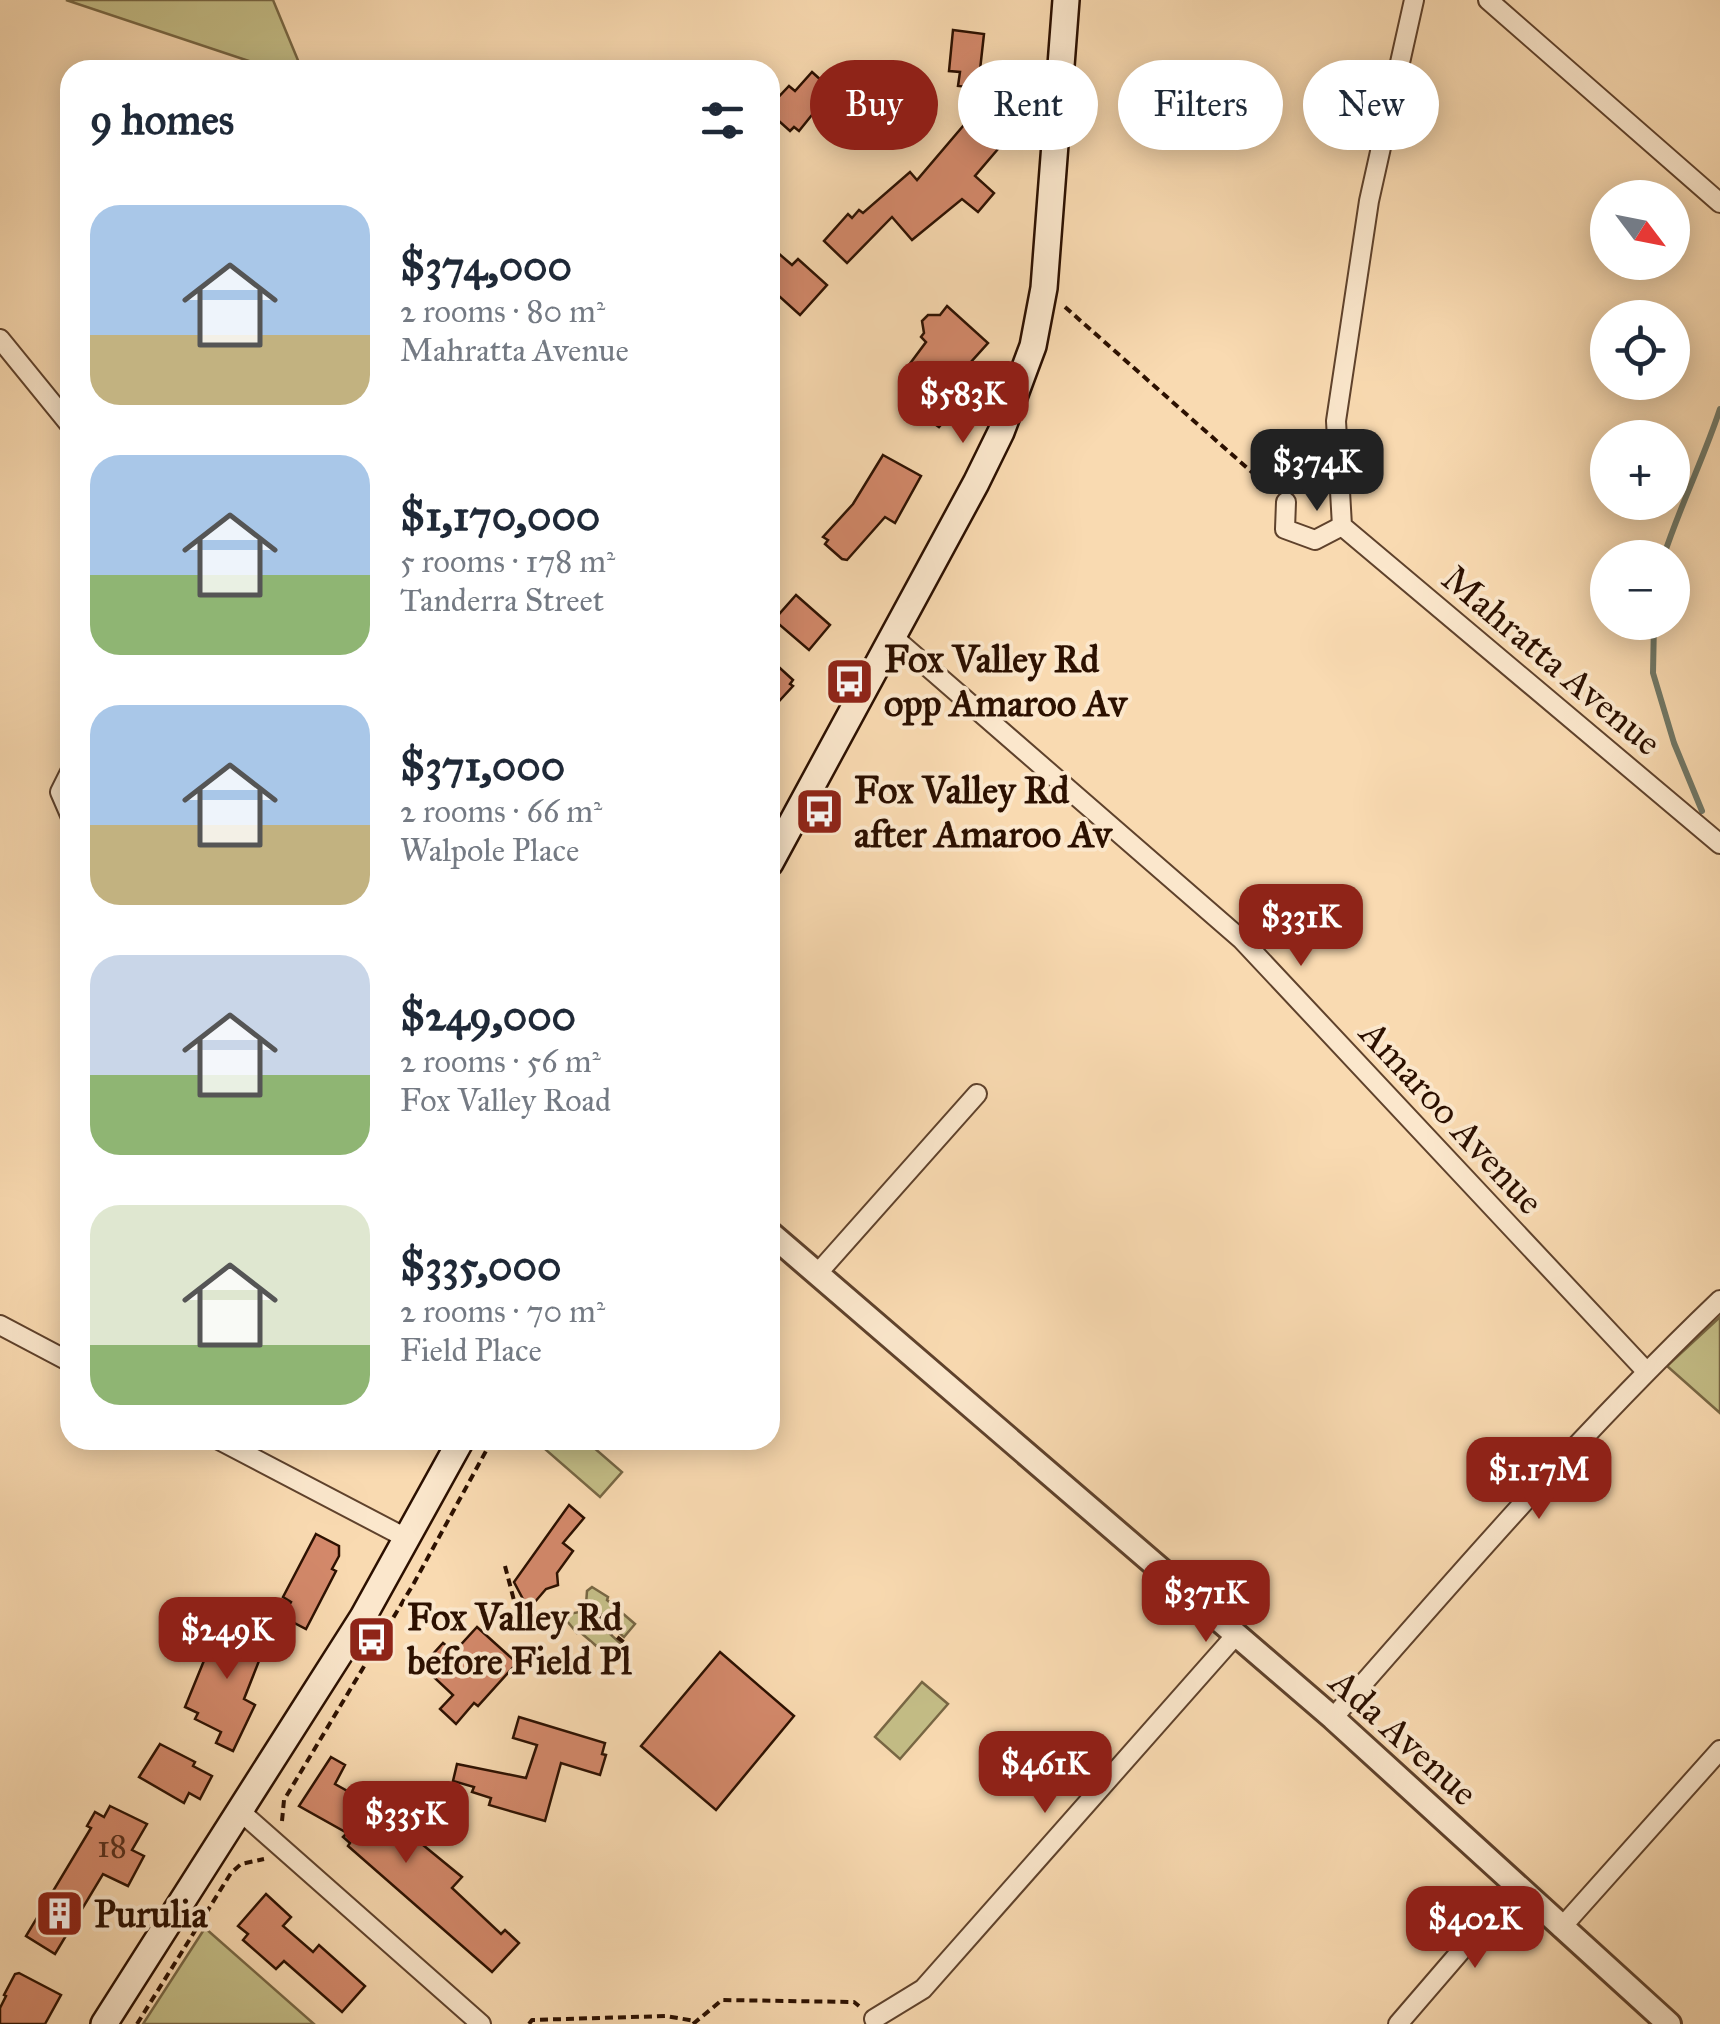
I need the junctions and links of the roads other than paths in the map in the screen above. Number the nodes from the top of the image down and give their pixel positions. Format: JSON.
{"nodes":[{"id":1,"x":1066,"y":0,"type":"edge"},
{"id":2,"x":1414,"y":0,"type":"edge"},
{"id":3,"x":1488,"y":0,"type":"edge"},
{"id":4,"x":1720,"y":203,"type":"edge"},
{"id":5,"x":0,"y":339,"type":"edge"},
{"id":6,"x":60,"y":413,"type":"edge"},
{"id":7,"x":1286,"y":502,"type":"road end"},
{"id":8,"x":1342,"y":526,"type":"junction"},
{"id":9,"x":892,"y":635,"type":"junction"},
{"id":10,"x":1720,"y":844,"type":"edge"},
{"id":11,"x":780,"y":845,"type":"edge"},
{"id":12,"x":977,"y":1094,"type":"dead end"},
{"id":13,"x":780,"y":1242,"type":"edge"},
{"id":14,"x":816,"y":1274,"type":"junction"},
{"id":15,"x":1720,"y":1300,"type":"edge"},
{"id":16,"x":0,"y":1325,"type":"edge"},
{"id":17,"x":60,"y":1357,"type":"edge"},
{"id":18,"x":1646,"y":1371,"type":"junction"},
{"id":19,"x":238,"y":1450,"type":"edge"},
{"id":20,"x":456,"y":1450,"type":"edge"},
{"id":21,"x":408,"y":1539,"type":"junction"},
{"id":22,"x":1236,"y":1636,"type":"junction"},
{"id":23,"x":1333,"y":1718,"type":"junction"},
{"id":24,"x":1720,"y":1750,"type":"edge"},
{"id":25,"x":240,"y":1812,"type":"junction"},
{"id":26,"x":1516,"y":1887,"type":"junction"},
{"id":27,"x":1561,"y":1928,"type":"junction"},
{"id":28,"x":874,"y":2019,"type":"road end"},
{"id":29,"x":104,"y":2024,"type":"edge"},
{"id":30,"x":481,"y":2024,"type":"edge"},
{"id":31,"x":1398,"y":2024,"type":"edge"},
{"id":32,"x":1669,"y":2024,"type":"edge"}],
"edges":[{"from":1,"to":9,"type":"main road"},
{"from":2,"to":8,"type":"street"},
{"from":3,"to":4,"type":"street"},
{"from":5,"to":6,"type":"street"},
{"from":7,"to":8,"type":"street"},
{"from":8,"to":10,"type":"street","name":"Mahratta Avenue"},
{"from":9,"to":11,"type":"main road"},
{"from":9,"to":18,"type":"street","name":"Amaroo Avenue"},
{"from":12,"to":14,"type":"street"},
{"from":13,"to":14,"type":"street","name":"Ada Avenue"},
{"from":14,"to":22,"type":"street","name":"Ada Avenue"},
{"from":15,"to":18,"type":"street"},
{"from":16,"to":17,"type":"street"},
{"from":18,"to":23,"type":"street"},
{"from":19,"to":21,"type":"street"},
{"from":20,"to":21,"type":"main road"},
{"from":21,"to":25,"type":"main road"},
{"from":22,"to":23,"type":"street","name":"Ada Avenue"},
{"from":22,"to":28,"type":"street"},
{"from":23,"to":26,"type":"street","name":"Ada Avenue"},
{"from":24,"to":27,"type":"street"},
{"from":25,"to":29,"type":"main road"},
{"from":25,"to":30,"type":"street"},
{"from":26,"to":27,"type":"street","name":"Ada Avenue"},
{"from":26,"to":31,"type":"street"},
{"from":27,"to":32,"type":"street","name":"Ada Avenue"}]}
